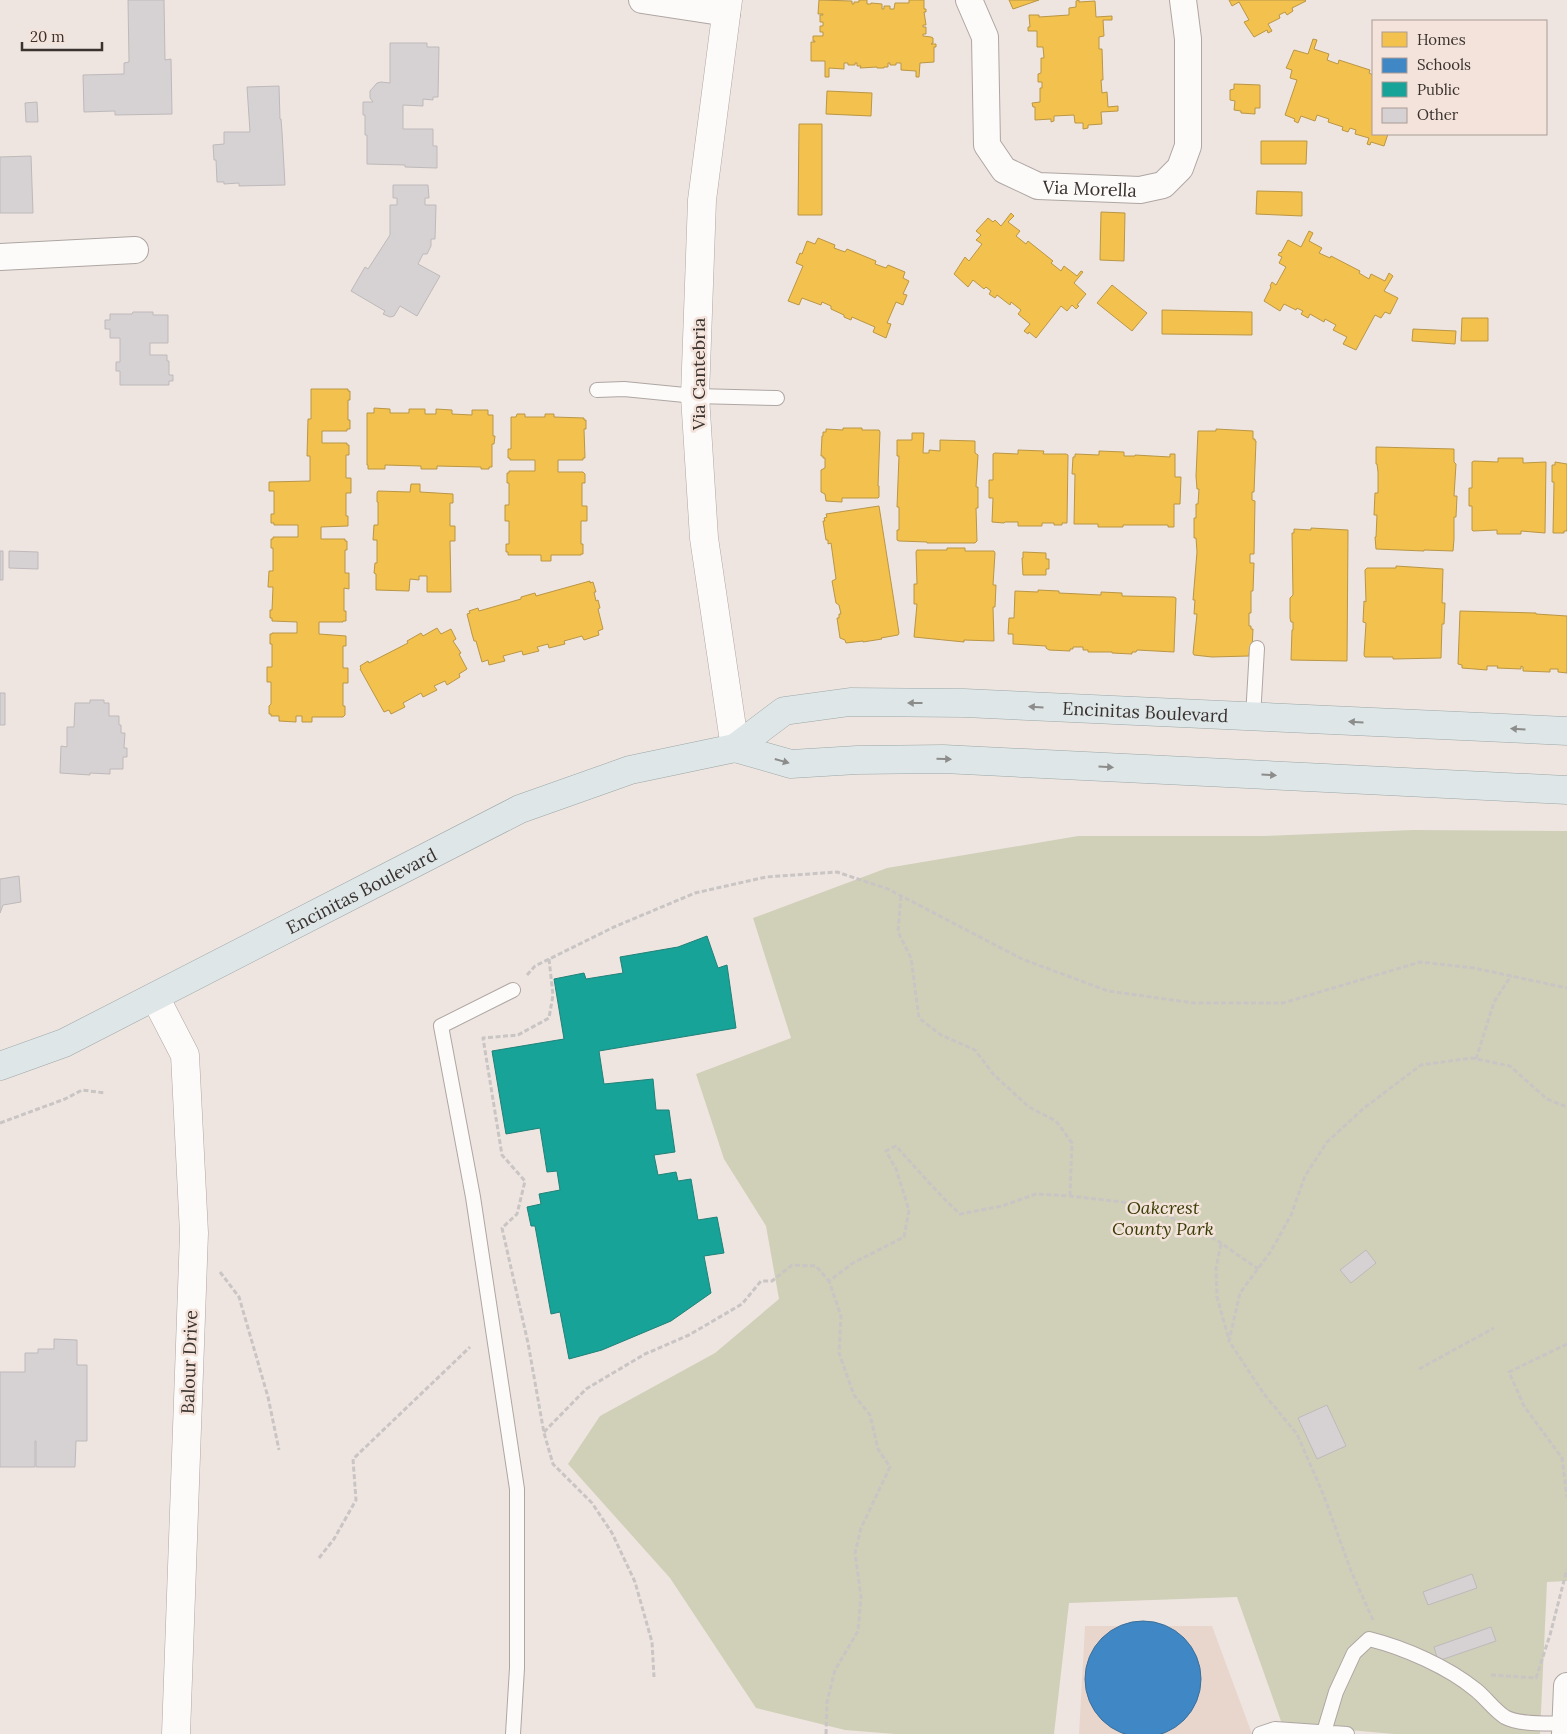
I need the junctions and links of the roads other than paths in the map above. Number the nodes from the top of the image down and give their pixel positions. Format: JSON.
{"nodes":[{"id":1,"x":642,"y":0,"type":"edge"},
{"id":2,"x":968,"y":0,"type":"edge"},
{"id":3,"x":1183,"y":0,"type":"edge"},
{"id":4,"x":728,"y":7,"type":"edge"},
{"id":5,"x":135,"y":250,"type":"dead end"},
{"id":6,"x":0,"y":257,"type":"edge"},
{"id":7,"x":597,"y":390,"type":"dead end"},
{"id":8,"x":695,"y":396,"type":"junction"},
{"id":9,"x":778,"y":398,"type":"dead end"},
{"id":10,"x":1257,"y":648,"type":"dead end"},
{"id":11,"x":1253,"y":717,"type":"junction"},
{"id":12,"x":1567,"y":732,"type":"edge"},
{"id":13,"x":735,"y":748,"type":"junction"},
{"id":14,"x":1567,"y":790,"type":"edge"},
{"id":15,"x":513,"y":990,"type":"road end"},
{"id":16,"x":154,"y":997,"type":"junction"},
{"id":17,"x":0,"y":1066,"type":"edge"},
{"id":18,"x":1567,"y":1686,"type":"edge"},
{"id":19,"x":1566,"y":1714,"type":"edge"},
{"id":20,"x":1324,"y":1732,"type":"junction"},
{"id":21,"x":176,"y":1734,"type":"edge"},
{"id":22,"x":513,"y":1734,"type":"edge"},
{"id":23,"x":1260,"y":1734,"type":"edge"},
{"id":24,"x":1347,"y":1734,"type":"edge"}],
"edges":[{"from":1,"to":4,"type":"street"},
{"from":2,"to":3,"type":"street","name":"Via Morella"},
{"from":4,"to":8,"type":"main road","name":"Via Cantebria"},
{"from":5,"to":6,"type":"street"},
{"from":7,"to":8,"type":"lane"},
{"from":8,"to":9,"type":"lane"},
{"from":8,"to":13,"type":"main road","name":"Via Cantebria"},
{"from":10,"to":11,"type":"lane"},
{"from":12,"to":11,"type":"main road","name":"Encinitas Boulevard","one_way":true},
{"from":11,"to":13,"type":"main road","name":"Encinitas Boulevard","one_way":true},
{"from":13,"to":14,"type":"main road","name":"Encinitas Boulevard","one_way":true},
{"from":13,"to":16,"type":"main road","name":"Encinitas Boulevard"},
{"from":15,"to":22,"type":"lane"},
{"from":16,"to":17,"type":"main road","name":"Encinitas Boulevard"},
{"from":16,"to":21,"type":"main road","name":"Balour Drive"},
{"from":18,"to":19,"type":"street"},
{"from":19,"to":20,"type":"lane"},
{"from":20,"to":23,"type":"lane"},
{"from":20,"to":24,"type":"lane"}]}
